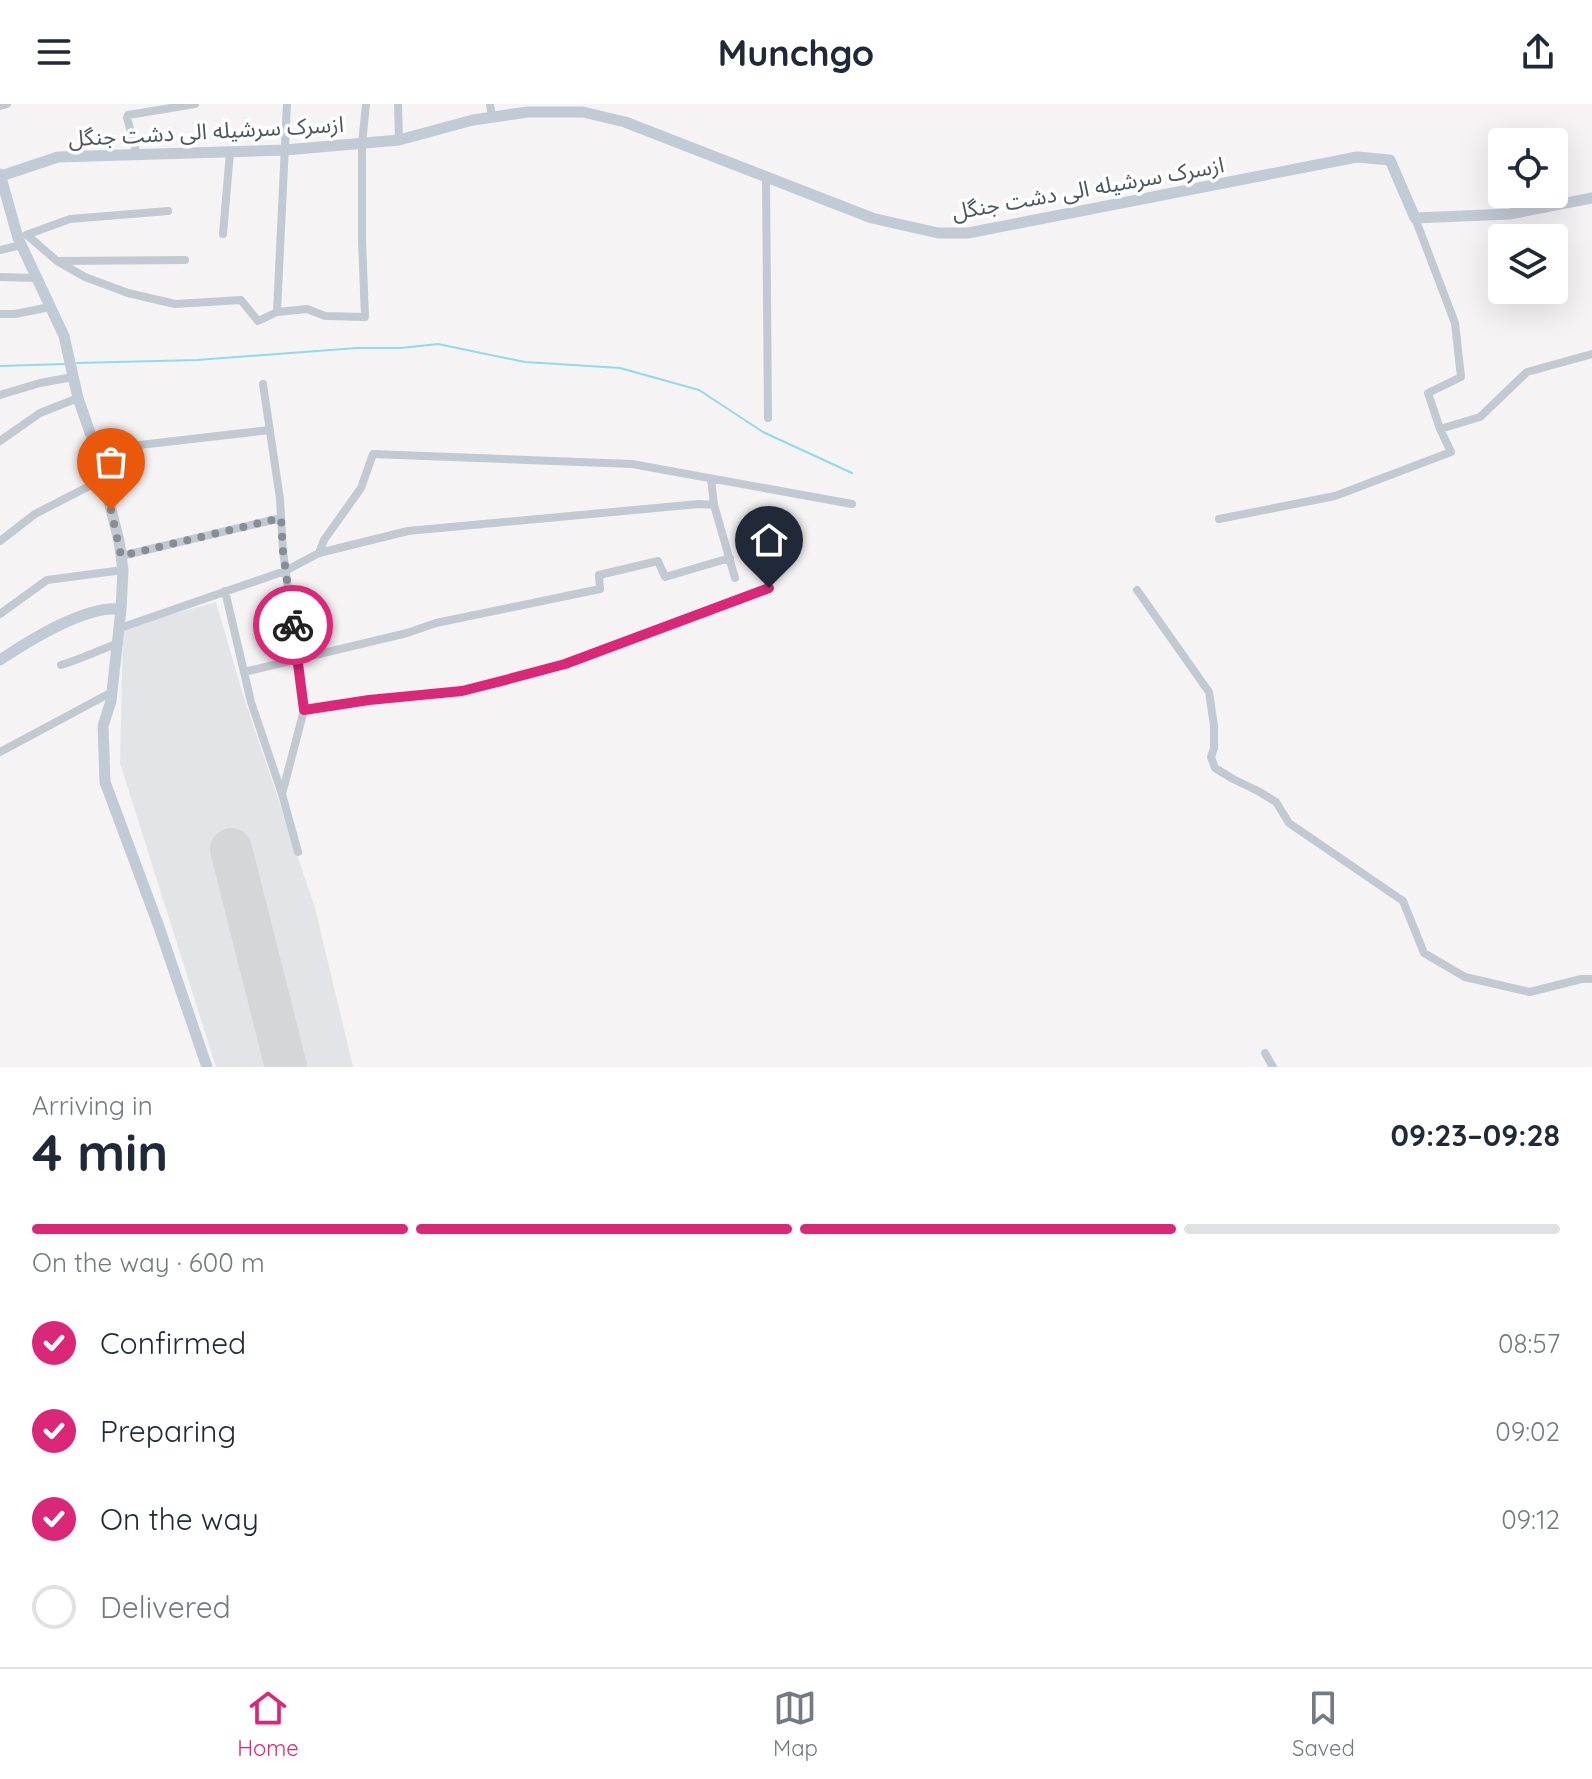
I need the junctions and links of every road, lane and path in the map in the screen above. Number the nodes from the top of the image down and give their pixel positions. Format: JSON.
{"nodes":[{"id":1,"x":7,"y":104,"type":"edge"},
{"id":2,"x":195,"y":104,"type":"edge"},
{"id":3,"x":287,"y":104,"type":"edge"},
{"id":4,"x":366,"y":104,"type":"edge"},
{"id":5,"x":398,"y":104,"type":"edge"},
{"id":6,"x":490,"y":104,"type":"edge"},
{"id":7,"x":0,"y":106,"type":"edge"},
{"id":8,"x":492,"y":118,"type":"junction"},
{"id":9,"x":399,"y":140,"type":"junction"},
{"id":10,"x":362,"y":144,"type":"junction"},
{"id":11,"x":285,"y":150,"type":"junction"},
{"id":12,"x":230,"y":152,"type":"junction"},
{"id":13,"x":137,"y":154,"type":"junction"},
{"id":14,"x":1,"y":175,"type":"edge"},
{"id":15,"x":766,"y":178,"type":"junction"},
{"id":16,"x":1592,"y":198,"type":"edge"},
{"id":17,"x":168,"y":211,"type":"dead end"},
{"id":18,"x":1415,"y":218,"type":"junction"},
{"id":19,"x":223,"y":234,"type":"dead end"},
{"id":20,"x":22,"y":239,"type":"junction"},
{"id":21,"x":0,"y":250,"type":"edge"},
{"id":22,"x":185,"y":260,"type":"dead end"},
{"id":23,"x":57,"y":261,"type":"junction"},
{"id":24,"x":0,"y":277,"type":"edge"},
{"id":25,"x":36,"y":278,"type":"junction"},
{"id":26,"x":50,"y":307,"type":"junction"},
{"id":27,"x":277,"y":312,"type":"junction"},
{"id":28,"x":0,"y":314,"type":"edge"},
{"id":29,"x":1592,"y":354,"type":"edge"},
{"id":30,"x":73,"y":377,"type":"junction"},
{"id":31,"x":263,"y":384,"type":"dead end"},
{"id":32,"x":0,"y":395,"type":"edge"},
{"id":33,"x":78,"y":398,"type":"junction"},
{"id":34,"x":768,"y":418,"type":"dead end"},
{"id":35,"x":1440,"y":429,"type":"junction"},
{"id":36,"x":270,"y":430,"type":"junction"},
{"id":37,"x":0,"y":441,"type":"edge"},
{"id":38,"x":96,"y":450,"type":"junction"},
{"id":39,"x":103,"y":479,"type":"junction"},
{"id":40,"x":711,"y":479,"type":"junction"},
{"id":41,"x":852,"y":504,"type":"dead end"},
{"id":42,"x":714,"y":505,"type":"junction"},
{"id":43,"x":281,"y":518,"type":"junction"},
{"id":44,"x":1219,"y":519,"type":"dead end"},
{"id":45,"x":0,"y":541,"type":"edge"},
{"id":46,"x":319,"y":553,"type":"junction"},
{"id":47,"x":121,"y":556,"type":"junction"},
{"id":48,"x":730,"y":558,"type":"junction"},
{"id":49,"x":123,"y":570,"type":"junction"},
{"id":50,"x":285,"y":571,"type":"junction"},
{"id":51,"x":735,"y":578,"type":"dead end"},
{"id":52,"x":769,"y":588,"type":"dead end"},
{"id":53,"x":1137,"y":590,"type":"dead end"},
{"id":54,"x":225,"y":591,"type":"junction"},
{"id":55,"x":121,"y":609,"type":"junction"},
{"id":56,"x":0,"y":614,"type":"edge"},
{"id":57,"x":120,"y":628,"type":"junction"},
{"id":58,"x":119,"y":643,"type":"junction"},
{"id":59,"x":298,"y":659,"type":"junction"},
{"id":60,"x":0,"y":660,"type":"edge"},
{"id":61,"x":61,"y":665,"type":"dead end"},
{"id":62,"x":244,"y":672,"type":"junction"},
{"id":63,"x":112,"y":692,"type":"junction"},
{"id":64,"x":304,"y":710,"type":"junction"},
{"id":65,"x":0,"y":752,"type":"edge"},
{"id":66,"x":282,"y":794,"type":"junction"},
{"id":67,"x":298,"y":852,"type":"dead end"},
{"id":68,"x":1592,"y":979,"type":"edge"},
{"id":69,"x":1265,"y":1053,"type":"dead end"},
{"id":70,"x":207,"y":1067,"type":"edge"},
{"id":71,"x":1273,"y":1067,"type":"edge"}],
"edges":[{"from":1,"to":7,"type":"street"},
{"from":2,"to":13,"type":"street"},
{"from":3,"to":11,"type":"street"},
{"from":4,"to":10,"type":"street"},
{"from":5,"to":9,"type":"street"},
{"from":6,"to":8,"type":"street"},
{"from":8,"to":9,"type":"street","name":"ازسرک سرشیله الی دشت جنگل"},
{"from":8,"to":15,"type":"street","name":"ازسرک سرشیله الی دشت جنگل"},
{"from":9,"to":10,"type":"street","name":"ازسرک سرشیله الی دشت جنگل"},
{"from":10,"to":11,"type":"street","name":"ازسرک سرشیله الی دشت جنگل"},
{"from":10,"to":27,"type":"street"},
{"from":11,"to":12,"type":"street","name":"ازسرک سرشیله الی دشت جنگل"},
{"from":11,"to":27,"type":"street"},
{"from":12,"to":13,"type":"street","name":"ازسرک سرشیله الی دشت جنگل"},
{"from":12,"to":19,"type":"street"},
{"from":13,"to":14,"type":"street","name":"ازسرک سرشیله الی دشت جنگل"},
{"from":14,"to":20,"type":"street"},
{"from":15,"to":18,"type":"street","name":"ازسرک سرشیله الی دشت جنگل"},
{"from":15,"to":34,"type":"street"},
{"from":16,"to":18,"type":"street"},
{"from":17,"to":20,"type":"street"},
{"from":18,"to":35,"type":"street"},
{"from":20,"to":21,"type":"street"},
{"from":20,"to":23,"type":"street"},
{"from":20,"to":25,"type":"street"},
{"from":22,"to":23,"type":"street"},
{"from":23,"to":27,"type":"street"},
{"from":24,"to":25,"type":"street"},
{"from":25,"to":26,"type":"street"},
{"from":26,"to":28,"type":"street"},
{"from":26,"to":30,"type":"street"},
{"from":29,"to":35,"type":"street"},
{"from":30,"to":32,"type":"street"},
{"from":30,"to":33,"type":"street"},
{"from":31,"to":36,"type":"street"},
{"from":33,"to":37,"type":"street"},
{"from":33,"to":38,"type":"street"},
{"from":35,"to":44,"type":"street"},
{"from":36,"to":38,"type":"street"},
{"from":36,"to":43,"type":"street"},
{"from":38,"to":39,"type":"street"},
{"from":39,"to":45,"type":"street"},
{"from":39,"to":47,"type":"street"},
{"from":40,"to":41,"type":"street"},
{"from":40,"to":42,"type":"street"},
{"from":40,"to":46,"type":"street"},
{"from":42,"to":46,"type":"street"},
{"from":42,"to":48,"type":"street"},
{"from":43,"to":47,"type":"street"},
{"from":43,"to":50,"type":"street"},
{"from":46,"to":50,"type":"street"},
{"from":47,"to":49,"type":"street"},
{"from":48,"to":51,"type":"street"},
{"from":48,"to":59,"type":"street"},
{"from":49,"to":55,"type":"street"},
{"from":49,"to":56,"type":"street"},
{"from":50,"to":54,"type":"street"},
{"from":50,"to":59,"type":"street"},
{"from":52,"to":64,"type":"street"},
{"from":53,"to":68,"type":"street"},
{"from":54,"to":57,"type":"street"},
{"from":54,"to":62,"type":"street"},
{"from":55,"to":57,"type":"street"},
{"from":55,"to":60,"type":"street"},
{"from":57,"to":58,"type":"street"},
{"from":58,"to":61,"type":"street"},
{"from":58,"to":63,"type":"street"},
{"from":59,"to":62,"type":"street"},
{"from":59,"to":64,"type":"street"},
{"from":62,"to":66,"type":"street"},
{"from":63,"to":65,"type":"street"},
{"from":63,"to":70,"type":"street"},
{"from":64,"to":66,"type":"street"},
{"from":66,"to":67,"type":"street"},
{"from":69,"to":71,"type":"street"}]}
